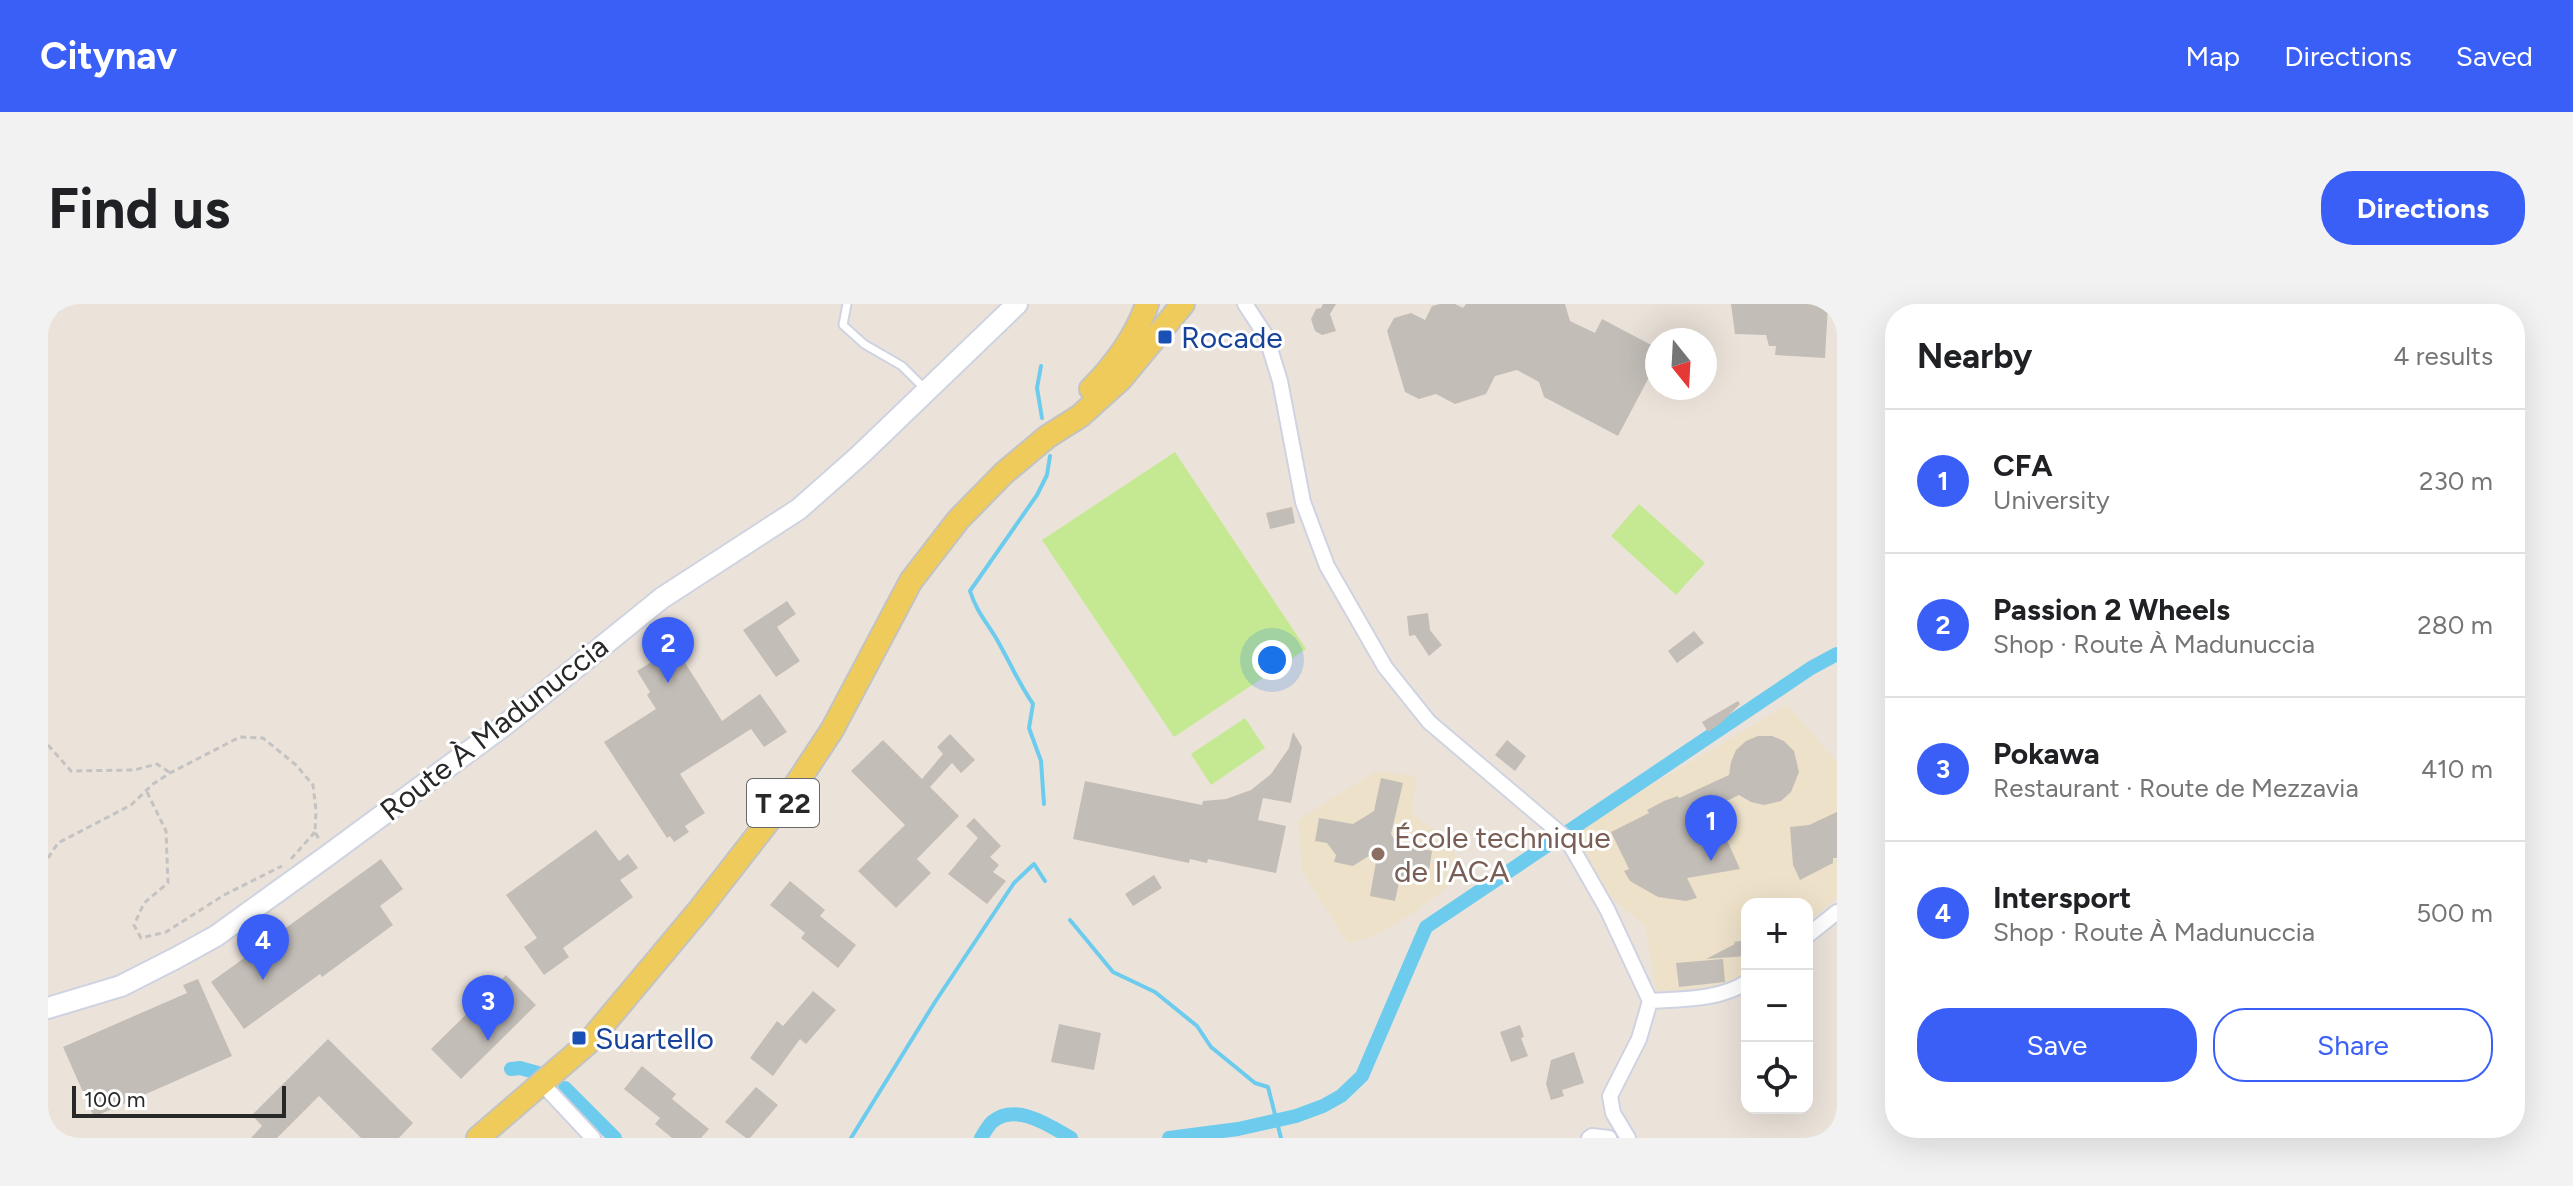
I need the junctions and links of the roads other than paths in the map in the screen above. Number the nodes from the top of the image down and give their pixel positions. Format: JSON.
{"nodes":[{"id":1,"x":847,"y":304,"type":"edge"},
{"id":2,"x":1017,"y":304,"type":"edge"},
{"id":3,"x":1147,"y":304,"type":"edge"},
{"id":4,"x":1183,"y":304,"type":"edge"},
{"id":5,"x":1245,"y":304,"type":"edge"},
{"id":6,"x":927,"y":391,"type":"junction"},
{"id":7,"x":1047,"y":437,"type":"junction"},
{"id":8,"x":1837,"y":912,"type":"edge"},
{"id":9,"x":1813,"y":931,"type":"edge"},
{"id":10,"x":1741,"y":986,"type":"edge"},
{"id":11,"x":1650,"y":1001,"type":"junction"},
{"id":12,"x":48,"y":1008,"type":"edge"},
{"id":13,"x":546,"y":1082,"type":"junction"},
{"id":14,"x":478,"y":1138,"type":"edge"},
{"id":15,"x":593,"y":1138,"type":"edge"},
{"id":16,"x":1589,"y":1138,"type":"edge"},
{"id":17,"x":1609,"y":1138,"type":"edge"},
{"id":18,"x":1628,"y":1138,"type":"edge"}],
"edges":[{"from":1,"to":6,"type":"lane"},
{"from":2,"to":6,"type":"main road","name":"Route À Madunuccia"},
{"from":3,"to":7,"type":"main road","number":"T 22"},
{"from":4,"to":7,"type":"main road","number":"T 22"},
{"from":5,"to":11,"type":"street"},
{"from":6,"to":12,"type":"main road","name":"Route À Madunuccia"},
{"from":7,"to":13,"type":"main road","number":"T 22"},
{"from":8,"to":9,"type":"street"},
{"from":10,"to":11,"type":"street"},
{"from":11,"to":18,"type":"street"},
{"from":13,"to":14,"type":"main road","number":"T 22"},
{"from":13,"to":15,"type":"street"},
{"from":16,"to":17,"type":"street"}]}
